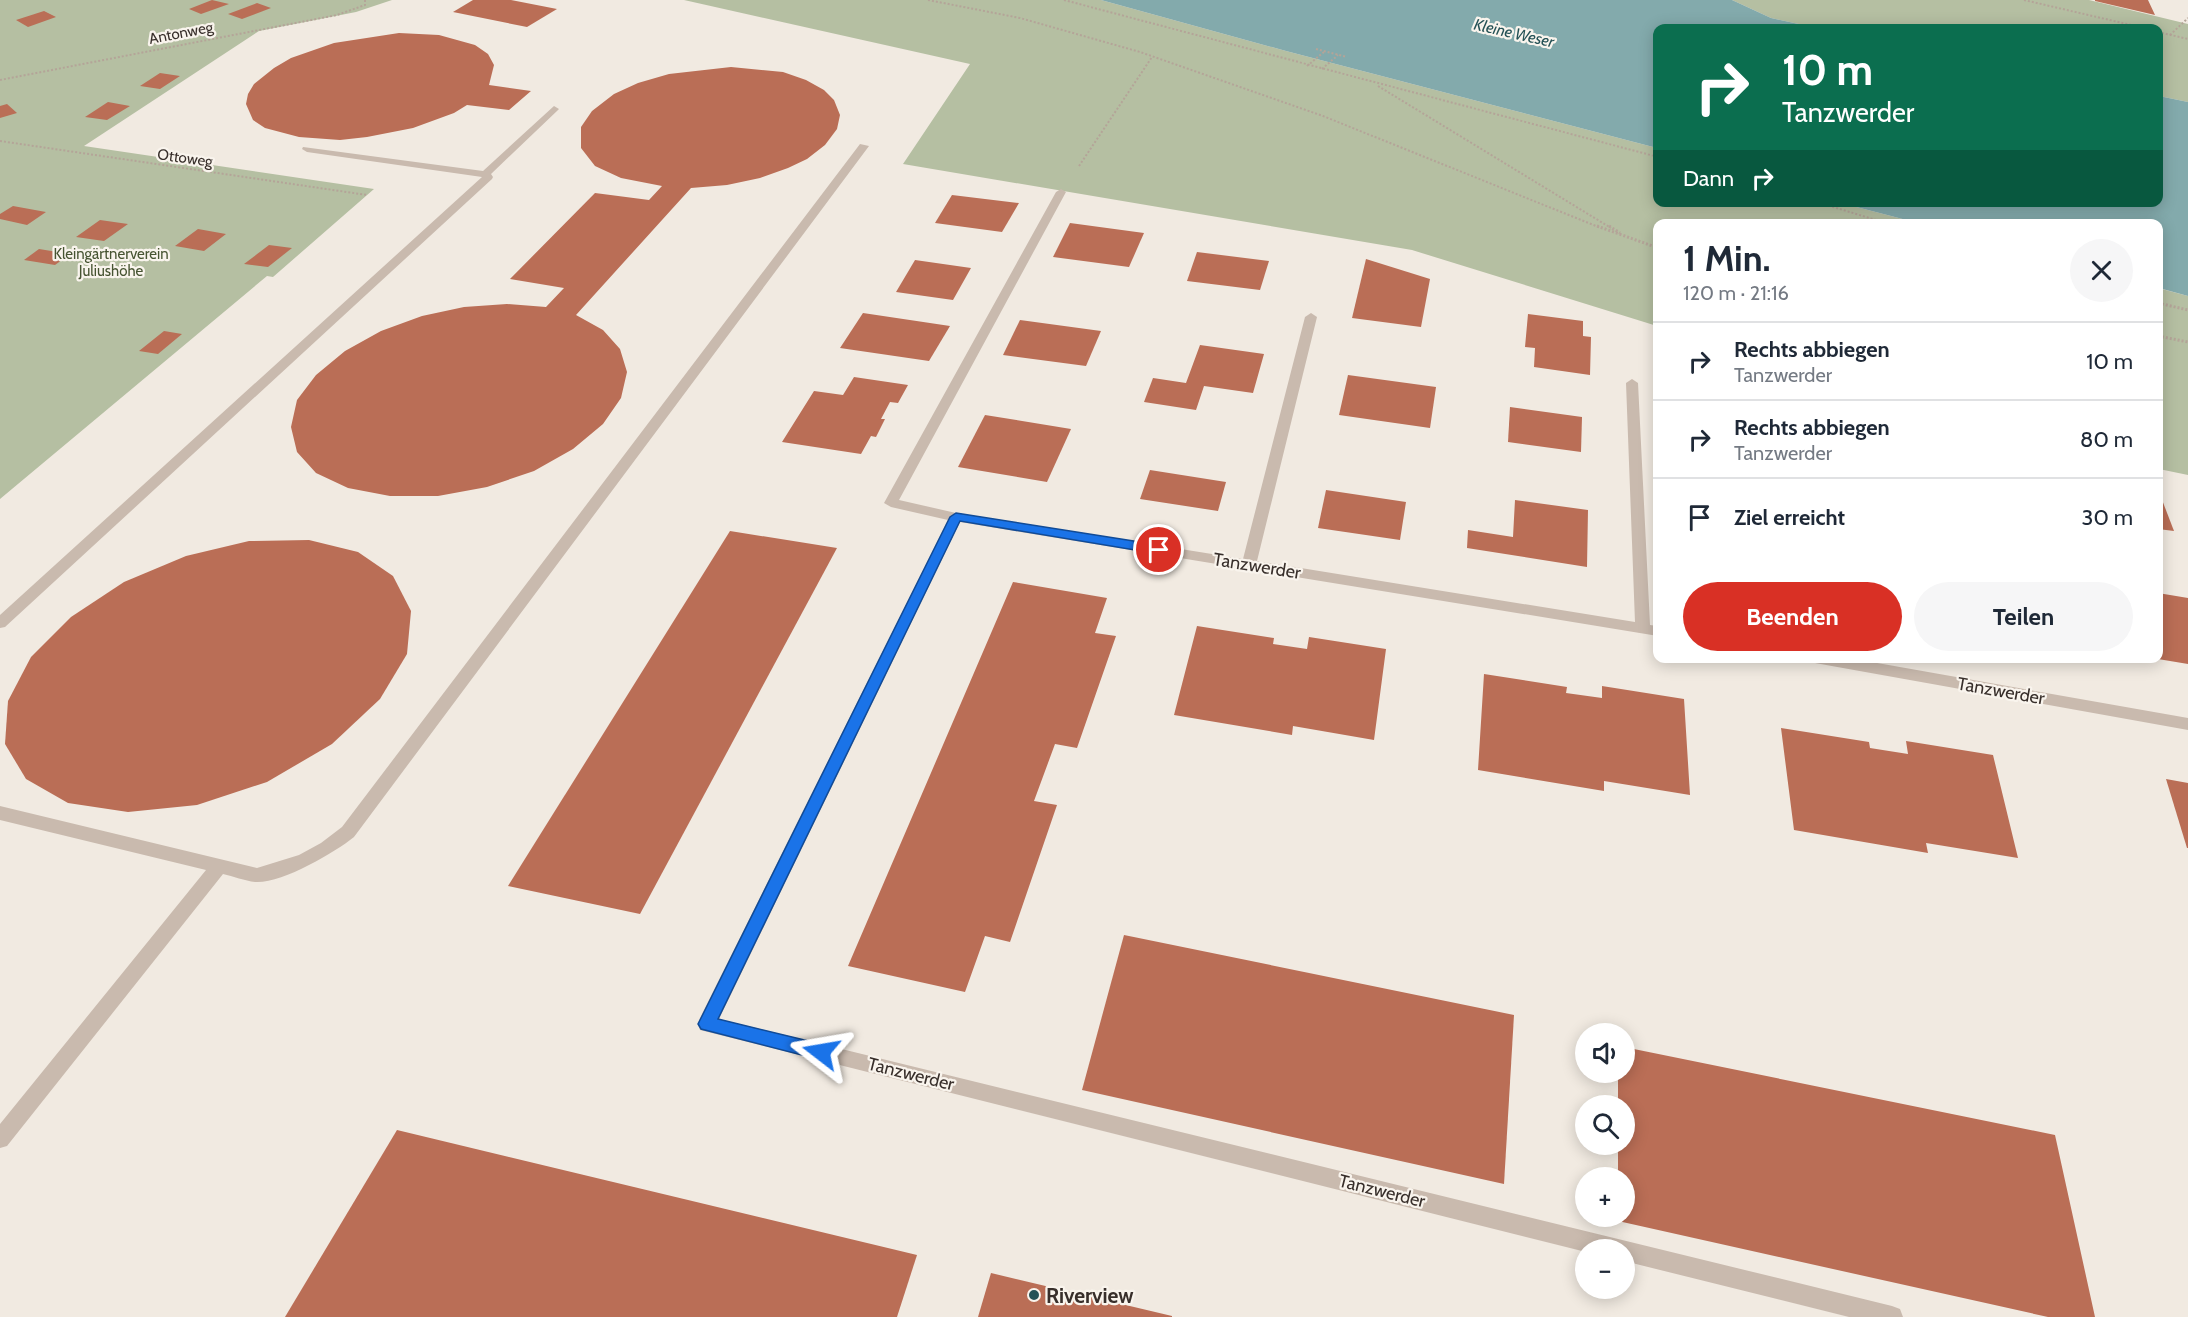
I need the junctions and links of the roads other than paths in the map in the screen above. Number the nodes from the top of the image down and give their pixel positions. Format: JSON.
{"nodes":[{"id":1,"x":554,"y":109,"type":"dead end"},
{"id":2,"x":864,"y":146,"type":"dead end"},
{"id":3,"x":307,"y":149,"type":"dead end"},
{"id":4,"x":485,"y":174,"type":"junction"},
{"id":5,"x":1061,"y":192,"type":"road end"},
{"id":6,"x":1311,"y":317,"type":"dead end"},
{"id":7,"x":1632,"y":383,"type":"dead end"},
{"id":8,"x":956,"y":517,"type":"junction"},
{"id":9,"x":1249,"y":564,"type":"junction"},
{"id":10,"x":0,"y":623,"type":"edge"},
{"id":11,"x":1650,"y":629,"type":"edge"},
{"id":12,"x":1843,"y":663,"type":"edge"},
{"id":13,"x":2188,"y":724,"type":"edge"},
{"id":14,"x":0,"y":813,"type":"edge"},
{"id":15,"x":219,"y":866,"type":"junction"},
{"id":16,"x":0,"y":1139,"type":"edge"},
{"id":17,"x":1575,"y":1239,"type":"edge"},
{"id":18,"x":1635,"y":1254,"type":"edge"},
{"id":19,"x":1892,"y":1317,"type":"edge"}],
"edges":[{"from":1,"to":4,"type":"street"},
{"from":2,"to":15,"type":"street"},
{"from":3,"to":4,"type":"street"},
{"from":4,"to":10,"type":"street"},
{"from":5,"to":8,"type":"street"},
{"from":6,"to":9,"type":"street"},
{"from":7,"to":11,"type":"street"},
{"from":8,"to":9,"type":"street","name":"Tanzwerder"},
{"from":8,"to":17,"type":"street","name":"Tanzwerder"},
{"from":9,"to":11,"type":"street","name":"Tanzwerder"},
{"from":12,"to":13,"type":"street","name":"Tanzwerder"},
{"from":14,"to":15,"type":"street"},
{"from":15,"to":16,"type":"street"},
{"from":18,"to":19,"type":"street"}]}
